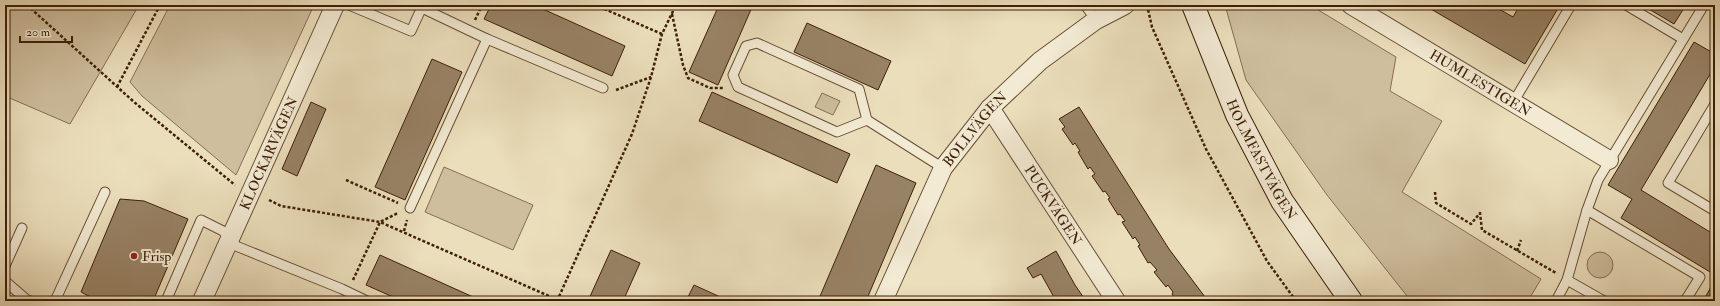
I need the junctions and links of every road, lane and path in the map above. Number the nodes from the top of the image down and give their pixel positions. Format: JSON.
{"nodes":[{"id":1,"x":27,"y":5,"type":"edge"},
{"id":2,"x":160,"y":5,"type":"edge"},
{"id":3,"x":335,"y":5,"type":"edge"},
{"id":4,"x":349,"y":5,"type":"edge"},
{"id":5,"x":482,"y":5,"type":"edge"},
{"id":6,"x":595,"y":5,"type":"edge"},
{"id":7,"x":676,"y":5,"type":"edge"},
{"id":8,"x":1085,"y":5,"type":"edge"},
{"id":9,"x":1125,"y":5,"type":"edge"},
{"id":10,"x":1147,"y":5,"type":"edge"},
{"id":11,"x":1193,"y":5,"type":"edge"},
{"id":12,"x":1351,"y":5,"type":"edge"},
{"id":13,"x":1571,"y":5,"type":"edge"},
{"id":14,"x":1626,"y":5,"type":"edge"},
{"id":15,"x":1704,"y":5,"type":"edge"},
{"id":16,"x":422,"y":7,"type":"edge"},
{"id":17,"x":672,"y":14,"type":"junction"},
{"id":18,"x":1096,"y":20,"type":"junction"},
{"id":19,"x":470,"y":30,"type":"junction"},
{"id":20,"x":662,"y":34,"type":"junction"},
{"id":21,"x":487,"y":38,"type":"junction"},
{"id":22,"x":1683,"y":39,"type":"junction"},
{"id":23,"x":651,"y":77,"type":"junction"},
{"id":24,"x":117,"y":87,"type":"junction"},
{"id":25,"x":738,"y":87,"type":"junction"},
{"id":26,"x":603,"y":88,"type":"joint"},
{"id":27,"x":1514,"y":101,"type":"junction"},
{"id":28,"x":1715,"y":104,"type":"edge"},
{"id":29,"x":990,"y":108,"type":"junction"},
{"id":30,"x":867,"y":120,"type":"junction"},
{"id":31,"x":1609,"y":160,"type":"junction"},
{"id":32,"x":943,"y":168,"type":"junction"},
{"id":33,"x":227,"y":180,"type":"dead end"},
{"id":34,"x":346,"y":180,"type":"dead end"},
{"id":35,"x":105,"y":192,"type":"dead end"},
{"id":36,"x":1435,"y":192,"type":"dead end"},
{"id":37,"x":269,"y":200,"type":"dead end"},
{"id":38,"x":410,"y":208,"type":"junction"},
{"id":39,"x":1587,"y":210,"type":"junction"},
{"id":40,"x":1715,"y":211,"type":"edge"},
{"id":41,"x":380,"y":222,"type":"junction"},
{"id":42,"x":22,"y":228,"type":"dead end"},
{"id":43,"x":230,"y":239,"type":"junction"},
{"id":44,"x":1521,"y":240,"type":"dead end"},
{"id":45,"x":1517,"y":251,"type":"junction"},
{"id":46,"x":5,"y":266,"type":"edge"},
{"id":47,"x":5,"y":280,"type":"edge"},
{"id":48,"x":1567,"y":280,"type":"junction"},
{"id":49,"x":348,"y":292,"type":"junction"},
{"id":50,"x":19,"y":298,"type":"edge"},
{"id":51,"x":557,"y":300,"type":"edge"},
{"id":52,"x":31,"y":301,"type":"edge"},
{"id":53,"x":55,"y":301,"type":"edge"},
{"id":54,"x":166,"y":301,"type":"edge"},
{"id":55,"x":202,"y":301,"type":"edge"},
{"id":56,"x":367,"y":301,"type":"edge"},
{"id":57,"x":883,"y":301,"type":"edge"},
{"id":58,"x":1116,"y":301,"type":"edge"},
{"id":59,"x":1296,"y":301,"type":"edge"},
{"id":60,"x":1351,"y":301,"type":"edge"},
{"id":61,"x":1556,"y":301,"type":"edge"},
{"id":62,"x":1604,"y":301,"type":"edge"},
{"id":63,"x":1685,"y":301,"type":"edge"}],
"edges":[{"from":1,"to":24,"type":"path"},
{"from":2,"to":24,"type":"path"},
{"from":3,"to":43,"type":"street","name":"KLOCKARVÄGEN"},
{"from":4,"to":16,"type":"lane"},
{"from":5,"to":19,"type":"path"},
{"from":6,"to":20,"type":"path"},
{"from":7,"to":17,"type":"path"},
{"from":8,"to":18,"type":"lane"},
{"from":9,"to":18,"type":"street","name":"BOLLVÄGEN"},
{"from":10,"to":59,"type":"path"},
{"from":11,"to":60,"type":"street","name":"HOLMFASTVÄGEN"},
{"from":12,"to":27,"type":"street","name":"HUMLESTIGEN"},
{"from":13,"to":27,"type":"lane"},
{"from":14,"to":22,"type":"lane"},
{"from":15,"to":22,"type":"lane"},
{"from":16,"to":19,"type":"lane"},
{"from":17,"to":20,"type":"path"},
{"from":17,"to":25,"type":"path"},
{"from":18,"to":29,"type":"street","name":"BOLLVÄGEN"},
{"from":19,"to":21,"type":"lane"},
{"from":20,"to":23,"type":"path"},
{"from":21,"to":26,"type":"lane"},
{"from":21,"to":38,"type":"lane"},
{"from":22,"to":31,"type":"lane"},
{"from":23,"to":26,"type":"path"},
{"from":23,"to":51,"type":"path"},
{"from":24,"to":33,"type":"path"},
{"from":25,"to":30,"type":"lane"},
{"from":25,"to":30,"type":"lane"},
{"from":27,"to":31,"type":"street","name":"HUMLESTIGEN"},
{"from":28,"to":40,"type":"lane"},
{"from":29,"to":32,"type":"street","name":"BOLLVÄGEN"},
{"from":29,"to":58,"type":"street","name":"PUCKVÄGEN"},
{"from":30,"to":32,"type":"lane"},
{"from":31,"to":39,"type":"lane"},
{"from":32,"to":57,"type":"street","name":"BOLLVÄGEN"},
{"from":34,"to":38,"type":"path"},
{"from":35,"to":53,"type":"lane"},
{"from":36,"to":45,"type":"path"},
{"from":37,"to":41,"type":"path"},
{"from":38,"to":41,"type":"path"},
{"from":39,"to":48,"type":"lane"},
{"from":39,"to":63,"type":"lane"},
{"from":41,"to":49,"type":"path"},
{"from":41,"to":51,"type":"path"},
{"from":42,"to":46,"type":"lane"},
{"from":43,"to":49,"type":"lane"},
{"from":43,"to":54,"type":"lane"},
{"from":43,"to":55,"type":"street","name":"KLOCKARVÄGEN"},
{"from":44,"to":45,"type":"path"},
{"from":45,"to":48,"type":"path"},
{"from":47,"to":50,"type":"lane"},
{"from":48,"to":61,"type":"lane"},
{"from":48,"to":62,"type":"lane"},
{"from":49,"to":56,"type":"lane"},
{"from":50,"to":52,"type":"lane"}]}
